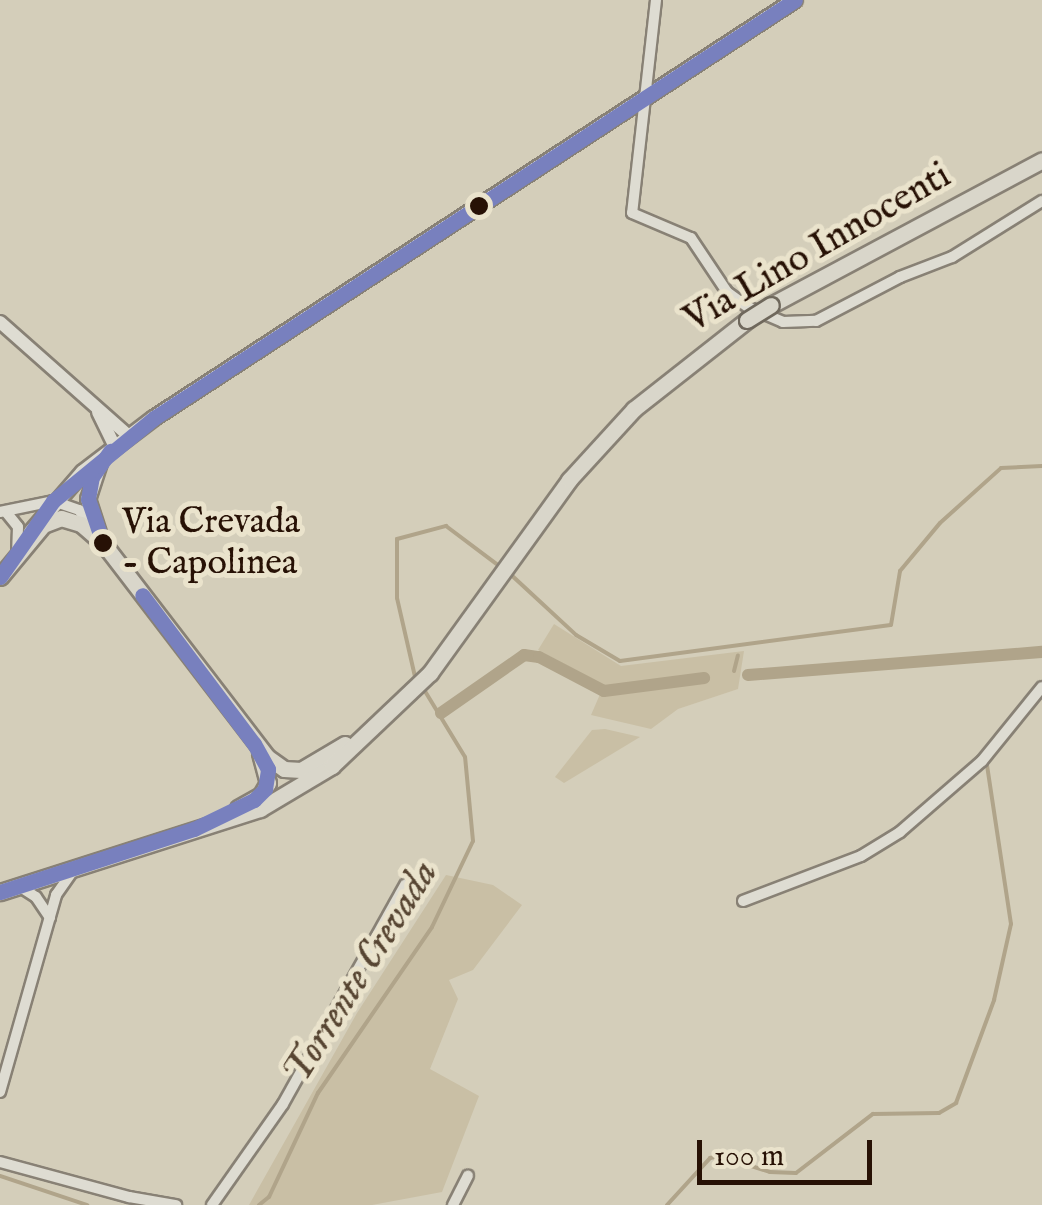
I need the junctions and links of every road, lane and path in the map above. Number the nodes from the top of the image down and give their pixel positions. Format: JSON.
{"nodes":[{"id":1,"x":656,"y":0,"type":"edge"},
{"id":2,"x":795,"y":0,"type":"edge"},
{"id":3,"x":646,"y":97,"type":"junction"},
{"id":4,"x":1042,"y":160,"type":"edge"},
{"id":5,"x":1042,"y":202,"type":"edge"},
{"id":6,"x":0,"y":322,"type":"edge"},
{"id":7,"x":98,"y":412,"type":"junction"},
{"id":8,"x":129,"y":436,"type":"junction"},
{"id":9,"x":115,"y":447,"type":"junction"},
{"id":10,"x":102,"y":458,"type":"junction"},
{"id":11,"x":53,"y":501,"type":"junction"},
{"id":12,"x":3,"y":512,"type":"edge"},
{"id":13,"x":102,"y":543,"type":"junction"},
{"id":14,"x":17,"y":554,"type":"junction"},
{"id":15,"x":0,"y":577,"type":"edge"},
{"id":16,"x":1042,"y":687,"type":"edge"},
{"id":17,"x":379,"y":722,"type":"junction"},
{"id":18,"x":254,"y":744,"type":"junction"},
{"id":19,"x":194,"y":829,"type":"junction"},
{"id":20,"x":77,"y":866,"type":"junction"},
{"id":21,"x":18,"y":886,"type":"junction"},
{"id":22,"x":404,"y":886,"type":"dead end"},
{"id":23,"x":0,"y":892,"type":"edge"},
{"id":24,"x":744,"y":900,"type":"dead end"},
{"id":25,"x":50,"y":918,"type":"junction"},
{"id":26,"x":0,"y":1092,"type":"edge"},
{"id":27,"x":0,"y":1162,"type":"edge"},
{"id":28,"x":468,"y":1176,"type":"dead end"},
{"id":29,"x":176,"y":1205,"type":"edge"},
{"id":30,"x":212,"y":1205,"type":"edge"},
{"id":31,"x":453,"y":1205,"type":"edge"}],
"edges":[{"from":1,"to":3,"type":"street"},
{"from":2,"to":3,"type":"main road"},
{"from":3,"to":5,"type":"street"},
{"from":3,"to":8,"type":"main road"},
{"from":4,"to":17,"type":"main road","name":"Via Lino Innocenti","bridge":true},
{"from":6,"to":7,"type":"street"},
{"from":7,"to":8,"type":"street"},
{"from":7,"to":9,"type":"street"},
{"from":8,"to":9,"type":"main road"},
{"from":9,"to":10,"type":"main road"},
{"from":10,"to":11,"type":"main road"},
{"from":10,"to":13,"type":"main road"},
{"from":11,"to":12,"type":"street"},
{"from":11,"to":13,"type":"street"},
{"from":11,"to":14,"type":"main road"},
{"from":12,"to":14,"type":"street"},
{"from":13,"to":14,"type":"main road"},
{"from":13,"to":18,"type":"main road"},
{"from":14,"to":15,"type":"main road"},
{"from":16,"to":24,"type":"street"},
{"from":17,"to":18,"type":"main road"},
{"from":17,"to":19,"type":"main road"},
{"from":18,"to":19,"type":"main road"},
{"from":19,"to":20,"type":"main road"},
{"from":20,"to":21,"type":"main road"},
{"from":20,"to":25,"type":"street"},
{"from":21,"to":23,"type":"main road"},
{"from":21,"to":25,"type":"street"},
{"from":22,"to":30,"type":"street"},
{"from":25,"to":26,"type":"street"},
{"from":27,"to":29,"type":"street"},
{"from":28,"to":31,"type":"street"}]}
